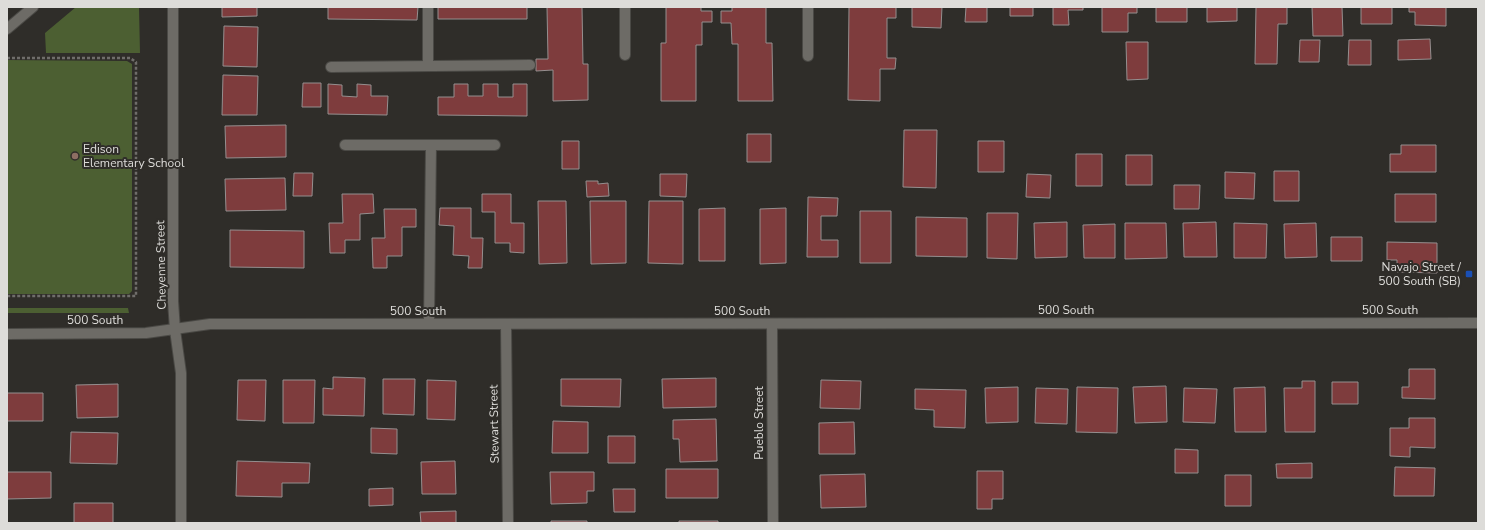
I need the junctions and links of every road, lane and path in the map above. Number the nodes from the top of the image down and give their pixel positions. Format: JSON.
{"nodes":[{"id":1,"x":33,"y":7,"type":"edge"},
{"id":2,"x":173,"y":7,"type":"edge"},
{"id":3,"x":428,"y":7,"type":"edge"},
{"id":4,"x":625,"y":7,"type":"edge"},
{"id":5,"x":808,"y":7,"type":"edge"},
{"id":6,"x":7,"y":29,"type":"edge"},
{"id":7,"x":625,"y":55,"type":"dead end"},
{"id":8,"x":808,"y":56,"type":"dead end"},
{"id":9,"x":7,"y":58,"type":"edge"},
{"id":10,"x":530,"y":65,"type":"dead end"},
{"id":11,"x":428,"y":66,"type":"junction"},
{"id":12,"x":331,"y":68,"type":"dead end"},
{"id":13,"x":345,"y":144,"type":"dead end"},
{"id":14,"x":431,"y":145,"type":"junction"},
{"id":15,"x":495,"y":145,"type":"dead end"},
{"id":16,"x":7,"y":296,"type":"edge"},
{"id":17,"x":1478,"y":323,"type":"edge"},
{"id":18,"x":429,"y":324,"type":"junction"},
{"id":19,"x":506,"y":324,"type":"junction"},
{"id":20,"x":772,"y":324,"type":"junction"},
{"id":21,"x":175,"y":330,"type":"junction"},
{"id":22,"x":7,"y":334,"type":"edge"},
{"id":23,"x":181,"y":523,"type":"edge"},
{"id":24,"x":508,"y":523,"type":"edge"},
{"id":25,"x":773,"y":523,"type":"edge"}],
"edges":[{"from":1,"to":6,"type":"street"},
{"from":2,"to":21,"type":"street","name":"Cheyenne Street"},
{"from":3,"to":11,"type":"street"},
{"from":4,"to":7,"type":"street"},
{"from":5,"to":8,"type":"street"},
{"from":9,"to":16,"type":"path"},
{"from":10,"to":11,"type":"street"},
{"from":11,"to":12,"type":"street"},
{"from":13,"to":14,"type":"street"},
{"from":14,"to":15,"type":"street"},
{"from":14,"to":18,"type":"street"},
{"from":17,"to":20,"type":"street","name":"500 South"},
{"from":18,"to":19,"type":"street","name":"500 South"},
{"from":18,"to":21,"type":"street","name":"500 South"},
{"from":19,"to":20,"type":"street","name":"500 South"},
{"from":19,"to":24,"type":"street","name":"Stewart Street"},
{"from":20,"to":25,"type":"street","name":"Pueblo Street"},
{"from":21,"to":22,"type":"street","name":"500 South"},
{"from":21,"to":23,"type":"street","name":"Cheyenne Street"}]}
